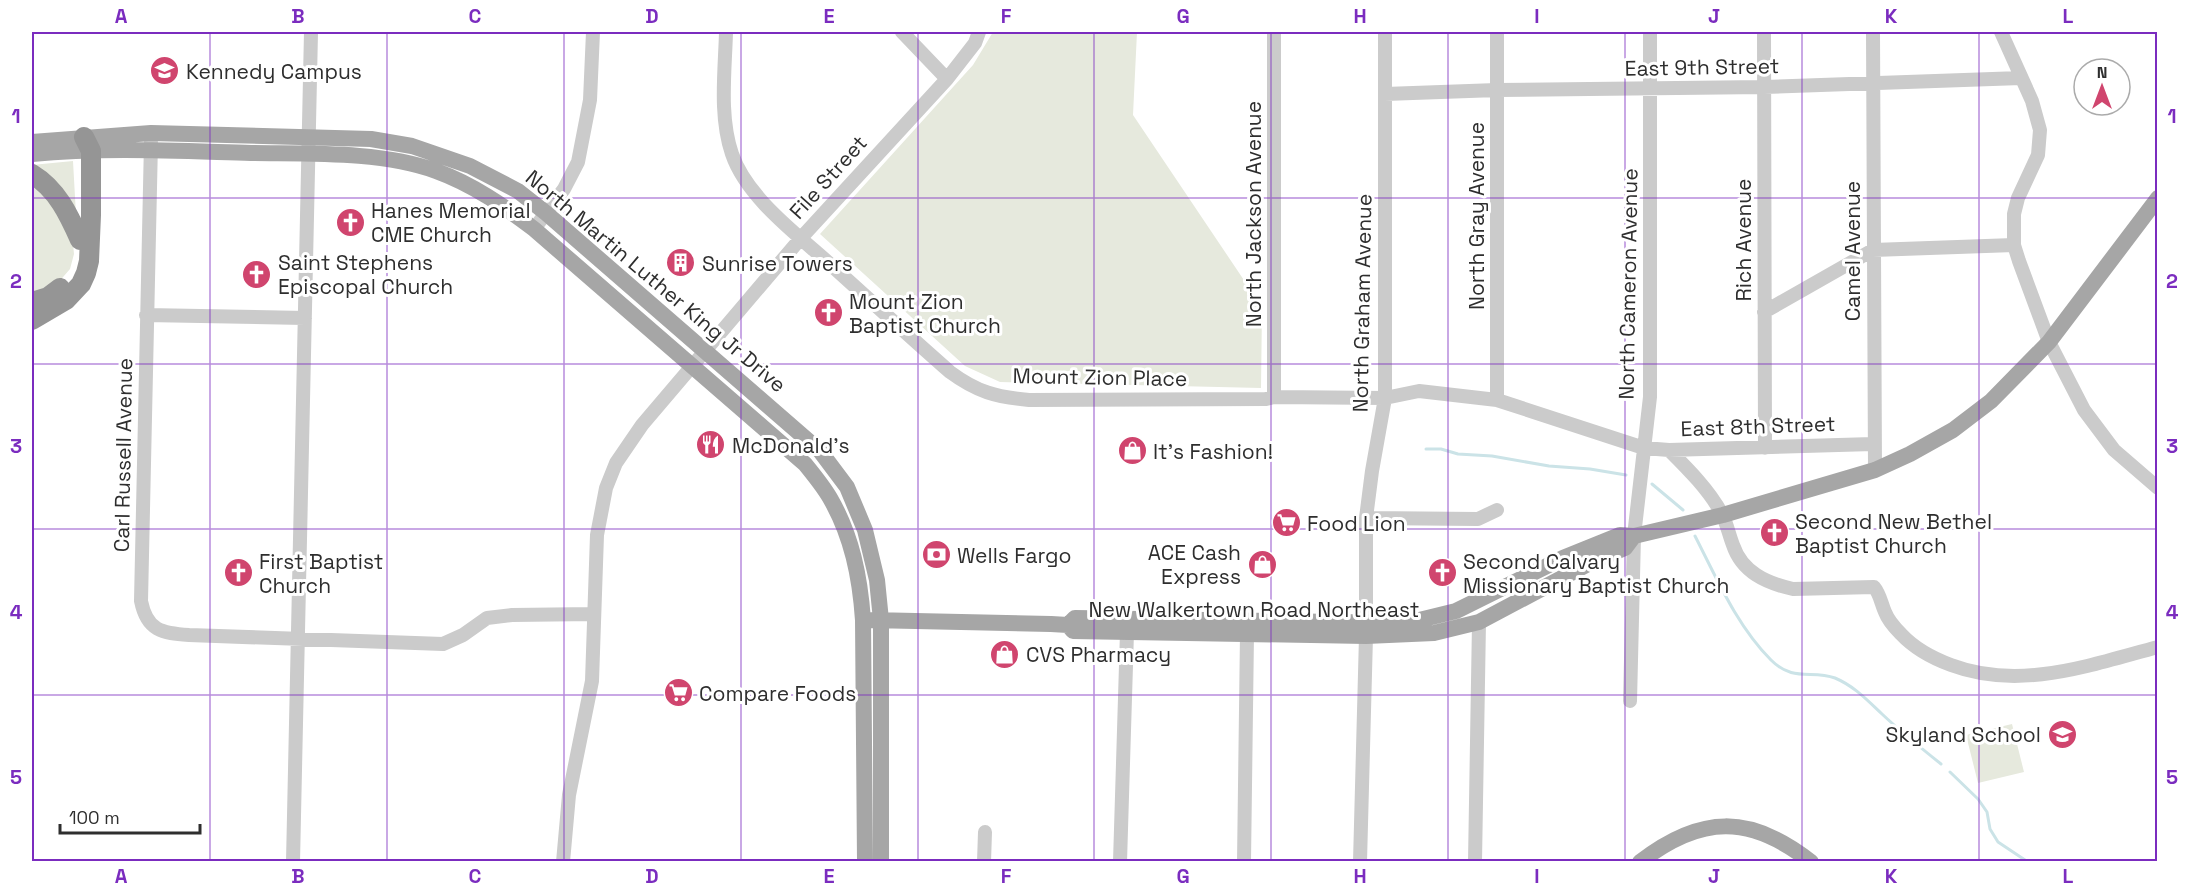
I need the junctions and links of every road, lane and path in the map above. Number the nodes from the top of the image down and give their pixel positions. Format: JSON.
{"nodes":[{"id":1,"x":311,"y":32,"type":"edge"},
{"id":2,"x":593,"y":32,"type":"edge"},
{"id":3,"x":726,"y":32,"type":"edge"},
{"id":4,"x":902,"y":32,"type":"edge"},
{"id":5,"x":979,"y":32,"type":"edge"},
{"id":6,"x":1274,"y":32,"type":"edge"},
{"id":7,"x":1385,"y":32,"type":"edge"},
{"id":8,"x":1497,"y":32,"type":"edge"},
{"id":9,"x":1650,"y":32,"type":"edge"},
{"id":10,"x":1764,"y":32,"type":"edge"},
{"id":11,"x":1873,"y":32,"type":"edge"},
{"id":12,"x":2001,"y":32,"type":"edge"},
{"id":13,"x":2021,"y":78,"type":"junction"},
{"id":14,"x":947,"y":79,"type":"junction"},
{"id":15,"x":1873,"y":82,"type":"junction"},
{"id":16,"x":1764,"y":87,"type":"junction"},
{"id":17,"x":1651,"y":89,"type":"junction"},
{"id":18,"x":1497,"y":90,"type":"junction"},
{"id":19,"x":1385,"y":94,"type":"junction"},
{"id":20,"x":32,"y":142,"type":"edge"},
{"id":21,"x":151,"y":142,"type":"junction"},
{"id":22,"x":84,"y":146,"type":"junction"},
{"id":23,"x":308,"y":146,"type":"junction"},
{"id":24,"x":32,"y":154,"type":"edge"},
{"id":25,"x":32,"y":174,"type":"edge"},
{"id":26,"x":2157,"y":198,"type":"edge"},
{"id":27,"x":546,"y":213,"type":"junction"},
{"id":28,"x":534,"y":229,"type":"junction"},
{"id":29,"x":801,"y":238,"type":"junction"},
{"id":30,"x":80,"y":240,"type":"junction"},
{"id":31,"x":2014,"y":245,"type":"junction"},
{"id":32,"x":1873,"y":250,"type":"junction"},
{"id":33,"x":32,"y":302,"type":"edge"},
{"id":34,"x":1764,"y":312,"type":"junction"},
{"id":35,"x":146,"y":315,"type":"junction"},
{"id":36,"x":305,"y":318,"type":"junction"},
{"id":37,"x":32,"y":320,"type":"edge"},
{"id":38,"x":2049,"y":342,"type":"junction"},
{"id":39,"x":705,"y":350,"type":"junction"},
{"id":40,"x":692,"y":365,"type":"junction"},
{"id":41,"x":1274,"y":397,"type":"junction"},
{"id":42,"x":1385,"y":398,"type":"junction"},
{"id":43,"x":1497,"y":400,"type":"junction"},
{"id":44,"x":1873,"y":444,"type":"junction"},
{"id":45,"x":1644,"y":448,"type":"junction"},
{"id":46,"x":1765,"y":448,"type":"junction"},
{"id":47,"x":1670,"y":450,"type":"junction"},
{"id":48,"x":1875,"y":470,"type":"junction"},
{"id":49,"x":2157,"y":488,"type":"edge"},
{"id":50,"x":1497,"y":510,"type":"dead end"},
{"id":51,"x":1723,"y":515,"type":"junction"},
{"id":52,"x":1366,"y":518,"type":"junction"},
{"id":53,"x":1634,"y":536,"type":"junction"},
{"id":54,"x":1537,"y":572,"type":"junction"},
{"id":55,"x":594,"y":614,"type":"junction"},
{"id":56,"x":863,"y":620,"type":"junction"},
{"id":57,"x":881,"y":620,"type":"junction"},
{"id":58,"x":1479,"y":622,"type":"junction"},
{"id":59,"x":1068,"y":625,"type":"junction"},
{"id":60,"x":1366,"y":630,"type":"junction"},
{"id":61,"x":1127,"y":632,"type":"junction"},
{"id":62,"x":1247,"y":634,"type":"junction"},
{"id":63,"x":298,"y":640,"type":"junction"},
{"id":64,"x":2157,"y":647,"type":"edge"},
{"id":65,"x":1630,"y":701,"type":"dead end"},
{"id":66,"x":985,"y":832,"type":"dead end"},
{"id":67,"x":293,"y":861,"type":"edge"},
{"id":68,"x":563,"y":861,"type":"edge"},
{"id":69,"x":865,"y":861,"type":"edge"},
{"id":70,"x":881,"y":861,"type":"edge"},
{"id":71,"x":984,"y":861,"type":"edge"},
{"id":72,"x":1120,"y":861,"type":"edge"},
{"id":73,"x":1244,"y":861,"type":"edge"},
{"id":74,"x":1360,"y":861,"type":"edge"},
{"id":75,"x":1475,"y":861,"type":"edge"},
{"id":76,"x":1640,"y":861,"type":"edge"},
{"id":77,"x":1811,"y":861,"type":"edge"}],
"edges":[{"from":1,"to":23,"type":"street"},
{"from":2,"to":27,"type":"street"},
{"from":3,"to":29,"type":"street","name":"Mount Zion Place"},
{"from":4,"to":14,"type":"street"},
{"from":5,"to":14,"type":"street","name":"File Street"},
{"from":6,"to":41,"type":"street","name":"North Jackson Avenue"},
{"from":7,"to":19,"type":"street","name":"North Graham Avenue"},
{"from":8,"to":18,"type":"street","name":"North Gray Avenue"},
{"from":9,"to":17,"type":"street","name":"North Cameron Avenue"},
{"from":10,"to":16,"type":"street","name":"Rich Avenue"},
{"from":11,"to":15,"type":"street","name":"Camel Avenue"},
{"from":12,"to":13,"type":"street"},
{"from":13,"to":15,"type":"street","name":"East 9th Street"},
{"from":13,"to":31,"type":"street"},
{"from":14,"to":29,"type":"street","name":"File Street"},
{"from":15,"to":16,"type":"street","name":"East 9th Street"},
{"from":15,"to":32,"type":"street","name":"Camel Avenue"},
{"from":16,"to":17,"type":"street","name":"East 9th Street"},
{"from":16,"to":34,"type":"street","name":"Rich Avenue"},
{"from":17,"to":18,"type":"street","name":"East 9th Street"},
{"from":17,"to":45,"type":"street","name":"North Cameron Avenue"},
{"from":18,"to":19,"type":"street","name":"East 9th Street"},
{"from":18,"to":43,"type":"street","name":"North Gray Avenue"},
{"from":19,"to":42,"type":"street","name":"North Graham Avenue"},
{"from":20,"to":22,"type":"main road","name":"North Martin Luther King Jr Drive"},
{"from":21,"to":22,"type":"main road","name":"North Martin Luther King Jr Drive"},
{"from":21,"to":23,"type":"main road","name":"North Martin Luther King Jr Drive"},
{"from":21,"to":35,"type":"street","name":"Carl Russell Avenue"},
{"from":22,"to":24,"type":"main road","name":"North Martin Luther King Jr Drive"},
{"from":22,"to":30,"type":"highway"},
{"from":22,"to":37,"type":"highway"},
{"from":23,"to":27,"type":"main road","name":"North Martin Luther King Jr Drive"},
{"from":23,"to":28,"type":"main road","name":"North Martin Luther King Jr Drive"},
{"from":23,"to":36,"type":"street"},
{"from":25,"to":30,"type":"highway"},
{"from":26,"to":38,"type":"main road","name":"New Walkertown Road Northeast"},
{"from":27,"to":28,"type":"street"},
{"from":27,"to":39,"type":"main road","name":"North Martin Luther King Jr Drive"},
{"from":28,"to":40,"type":"main road","name":"North Martin Luther King Jr Drive"},
{"from":29,"to":39,"type":"street","name":"File Street"},
{"from":29,"to":41,"type":"street","name":"Mount Zion Place"},
{"from":30,"to":33,"type":"highway"},
{"from":31,"to":32,"type":"street"},
{"from":31,"to":38,"type":"street"},
{"from":32,"to":34,"type":"street"},
{"from":32,"to":44,"type":"street","name":"Camel Avenue"},
{"from":34,"to":46,"type":"street","name":"Rich Avenue"},
{"from":35,"to":36,"type":"street"},
{"from":35,"to":63,"type":"street","name":"Carl Russell Avenue"},
{"from":36,"to":63,"type":"street"},
{"from":38,"to":48,"type":"main road","name":"New Walkertown Road Northeast"},
{"from":38,"to":49,"type":"street"},
{"from":39,"to":40,"type":"street","name":"File Street"},
{"from":39,"to":57,"type":"main road","name":"North Martin Luther King Jr Drive"},
{"from":40,"to":55,"type":"street","name":"File Street"},
{"from":40,"to":56,"type":"main road","name":"North Martin Luther King Jr Drive"},
{"from":41,"to":42,"type":"street","name":"Mount Zion Place"},
{"from":42,"to":43,"type":"street","name":"Mount Zion Place"},
{"from":42,"to":52,"type":"street","name":"North Graham Avenue"},
{"from":43,"to":45,"type":"street","name":"Mount Zion Place"},
{"from":44,"to":46,"type":"street","name":"East 8th Street"},
{"from":44,"to":48,"type":"street","name":"Camel Avenue"},
{"from":45,"to":47,"type":"street","name":"East 8th Street"},
{"from":45,"to":53,"type":"street","name":"North Cameron Avenue"},
{"from":46,"to":47,"type":"street","name":"East 8th Street"},
{"from":47,"to":51,"type":"street"},
{"from":48,"to":51,"type":"main road","name":"New Walkertown Road Northeast"},
{"from":50,"to":52,"type":"street"},
{"from":51,"to":53,"type":"main road","name":"New Walkertown Road Northeast"},
{"from":51,"to":64,"type":"street"},
{"from":52,"to":60,"type":"street","name":"North Graham Avenue"},
{"from":53,"to":54,"type":"main road","name":"New Walkertown Road Northeast"},
{"from":53,"to":58,"type":"main road","name":"New Walkertown Road Northeast"},
{"from":53,"to":65,"type":"street","name":"North Cameron Avenue"},
{"from":54,"to":58,"type":"main road"},
{"from":54,"to":60,"type":"main road","name":"New Walkertown Road Northeast"},
{"from":55,"to":63,"type":"street","name":"Carl Russell Avenue"},
{"from":55,"to":68,"type":"street","name":"File Street"},
{"from":56,"to":57,"type":"main road","name":"New Walkertown Road Northeast"},
{"from":56,"to":69,"type":"main road","name":"North Martin Luther King Jr Drive"},
{"from":57,"to":59,"type":"main road","name":"New Walkertown Road Northeast"},
{"from":57,"to":70,"type":"main road","name":"North Martin Luther King Jr Drive"},
{"from":58,"to":60,"type":"main road","name":"New Walkertown Road Northeast"},
{"from":58,"to":75,"type":"street"},
{"from":59,"to":60,"type":"main road","name":"New Walkertown Road Northeast"},
{"from":59,"to":61,"type":"main road","name":"New Walkertown Road Northeast"},
{"from":60,"to":62,"type":"main road","name":"New Walkertown Road Northeast"},
{"from":60,"to":74,"type":"street","name":"North Graham Avenue"},
{"from":61,"to":62,"type":"main road","name":"New Walkertown Road Northeast"},
{"from":61,"to":72,"type":"street"},
{"from":62,"to":73,"type":"street"},
{"from":63,"to":67,"type":"street"},
{"from":66,"to":71,"type":"street"},
{"from":76,"to":77,"type":"main road"}]}
